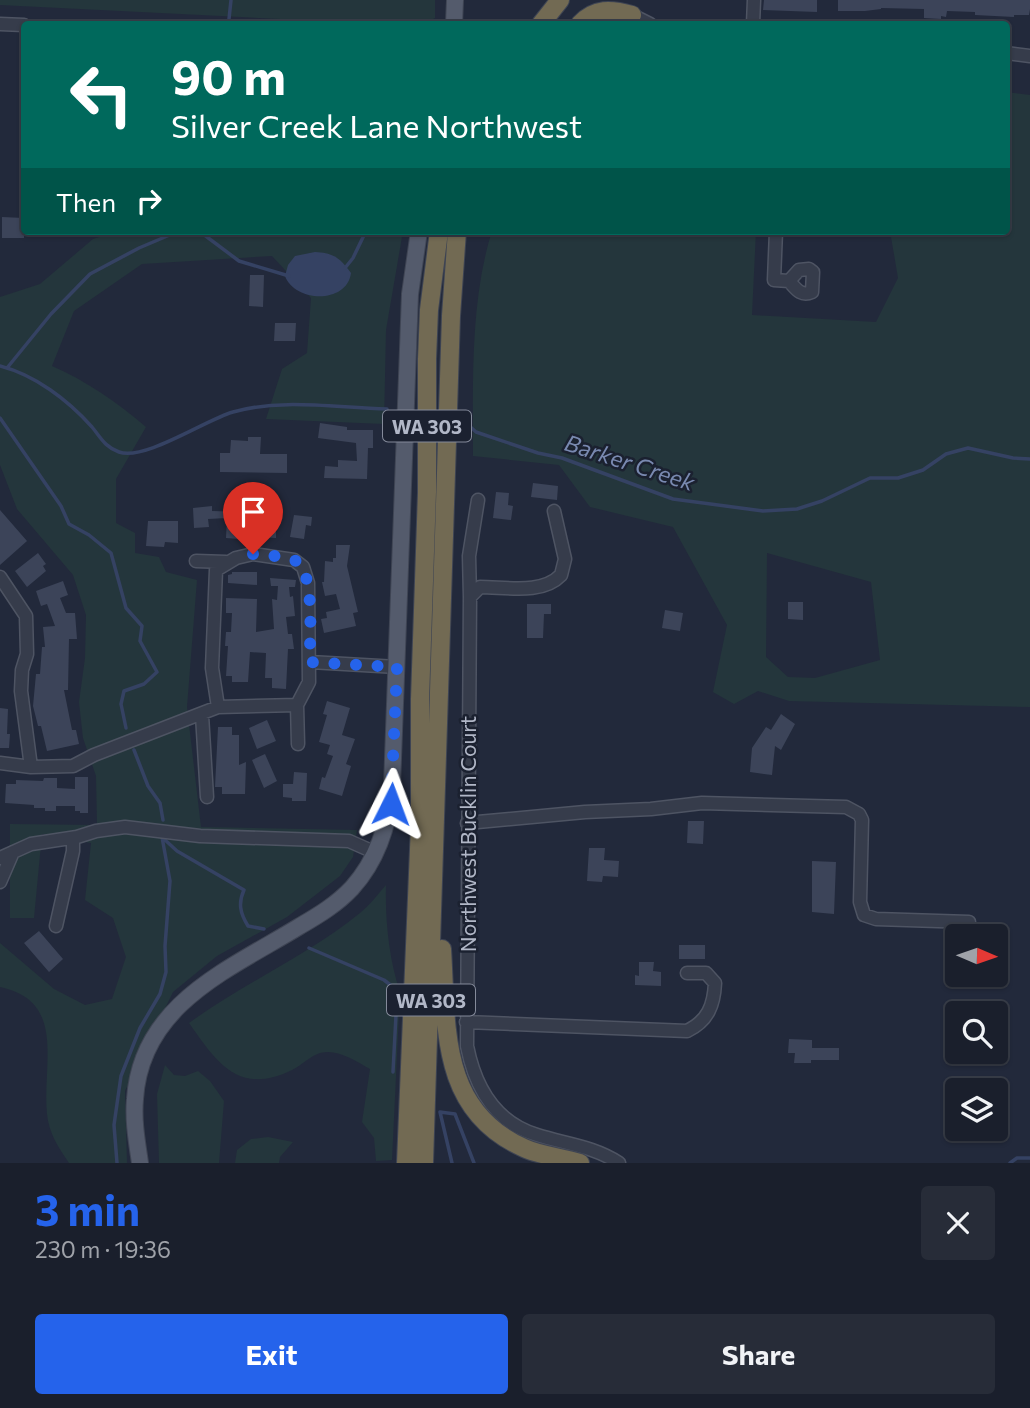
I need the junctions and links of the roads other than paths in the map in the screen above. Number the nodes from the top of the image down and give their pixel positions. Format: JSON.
{"nodes":[{"id":1,"x":455,"y":0,"type":"edge"},
{"id":2,"x":561,"y":0,"type":"edge"},
{"id":3,"x":590,"y":0,"type":"edge"},
{"id":4,"x":754,"y":0,"type":"edge"},
{"id":5,"x":627,"y":7,"type":"edge"},
{"id":6,"x":454,"y":21,"type":"edge"},
{"id":7,"x":544,"y":21,"type":"edge"},
{"id":8,"x":572,"y":21,"type":"edge"},
{"id":9,"x":583,"y":21,"type":"edge"},
{"id":10,"x":646,"y":21,"type":"edge"},
{"id":11,"x":753,"y":21,"type":"edge"},
{"id":12,"x":0,"y":24,"type":"edge"},
{"id":13,"x":21,"y":25,"type":"edge"},
{"id":14,"x":1010,"y":54,"type":"edge"},
{"id":15,"x":1030,"y":56,"type":"edge"},
{"id":16,"x":418,"y":235,"type":"edge"},
{"id":17,"x":438,"y":235,"type":"edge"},
{"id":18,"x":457,"y":235,"type":"edge"},
{"id":19,"x":776,"y":235,"type":"edge"},
{"id":20,"x":789,"y":281,"type":"dead end"},
{"id":21,"x":478,"y":500,"type":"dead end"},
{"id":22,"x":554,"y":511,"type":"dead end"},
{"id":23,"x":196,"y":561,"type":"dead end"},
{"id":24,"x":227,"y":562,"type":"junction"},
{"id":25,"x":0,"y":577,"type":"edge"},
{"id":26,"x":470,"y":597,"type":"junction"},
{"id":27,"x":310,"y":662,"type":"junction"},
{"id":28,"x":397,"y":667,"type":"junction"},
{"id":29,"x":297,"y":705,"type":"junction"},
{"id":30,"x":218,"y":708,"type":"junction"},
{"id":31,"x":202,"y":715,"type":"junction"},
{"id":32,"x":298,"y":744,"type":"dead end"},
{"id":33,"x":0,"y":764,"type":"edge"},
{"id":34,"x":31,"y":766,"type":"junction"},
{"id":35,"x":207,"y":797,"type":"dead end"},
{"id":36,"x":467,"y":822,"type":"junction"},
{"id":37,"x":435,"y":837,"type":"junction"},
{"id":38,"x":73,"y":838,"type":"junction"},
{"id":39,"x":13,"y":852,"type":"junction"},
{"id":40,"x":376,"y":853,"type":"junction"},
{"id":41,"x":0,"y":858,"type":"edge"},
{"id":42,"x":0,"y":882,"type":"edge"},
{"id":43,"x":969,"y":922,"type":"dead end"},
{"id":44,"x":56,"y":926,"type":"dead end"},
{"id":45,"x":687,"y":973,"type":"dead end"},
{"id":46,"x":466,"y":1022,"type":"junction"},
{"id":47,"x":410,"y":1056,"type":"junction"},
{"id":48,"x":141,"y":1163,"type":"edge"},
{"id":49,"x":396,"y":1163,"type":"edge"},
{"id":50,"x":406,"y":1163,"type":"edge"},
{"id":51,"x":424,"y":1163,"type":"edge"},
{"id":52,"x":580,"y":1163,"type":"edge"},
{"id":53,"x":619,"y":1163,"type":"edge"}],
"edges":[{"from":1,"to":6,"type":"main road"},
{"from":2,"to":7,"type":"highway"},
{"from":3,"to":8,"type":"highway"},
{"from":4,"to":11,"type":"street"},
{"from":5,"to":9,"type":"highway"},
{"from":5,"to":10,"type":"street"},
{"from":12,"to":13,"type":"street"},
{"from":14,"to":15,"type":"street"},
{"from":16,"to":28,"type":"main road"},
{"from":17,"to":47,"type":"highway","number":"WA 303"},
{"from":18,"to":37,"type":"highway","number":"WA 303"},
{"from":19,"to":20,"type":"street"},
{"from":21,"to":26,"type":"street","name":"Northwest Bucklin Court"},
{"from":22,"to":26,"type":"street"},
{"from":23,"to":24,"type":"street"},
{"from":24,"to":27,"type":"street"},
{"from":24,"to":30,"type":"street"},
{"from":25,"to":34,"type":"street"},
{"from":26,"to":36,"type":"street","name":"Northwest Bucklin Court"},
{"from":27,"to":28,"type":"street"},
{"from":27,"to":29,"type":"street"},
{"from":28,"to":40,"type":"main road"},
{"from":29,"to":30,"type":"street"},
{"from":29,"to":32,"type":"street"},
{"from":30,"to":31,"type":"street"},
{"from":31,"to":34,"type":"street"},
{"from":31,"to":35,"type":"street"},
{"from":33,"to":34,"type":"street"},
{"from":36,"to":43,"type":"street"},
{"from":36,"to":46,"type":"street","name":"Northwest Bucklin Court"},
{"from":37,"to":51,"type":"highway","number":"WA 303"},
{"from":37,"to":52,"type":"highway"},
{"from":38,"to":39,"type":"street"},
{"from":38,"to":40,"type":"street"},
{"from":38,"to":44,"type":"street"},
{"from":39,"to":41,"type":"street"},
{"from":39,"to":42,"type":"street"},
{"from":40,"to":48,"type":"main road"},
{"from":45,"to":46,"type":"street"},
{"from":46,"to":53,"type":"street","name":"Northwest Bucklin Court"},
{"from":47,"to":49,"type":"highway"},
{"from":47,"to":50,"type":"highway","number":"WA 303"}]}
